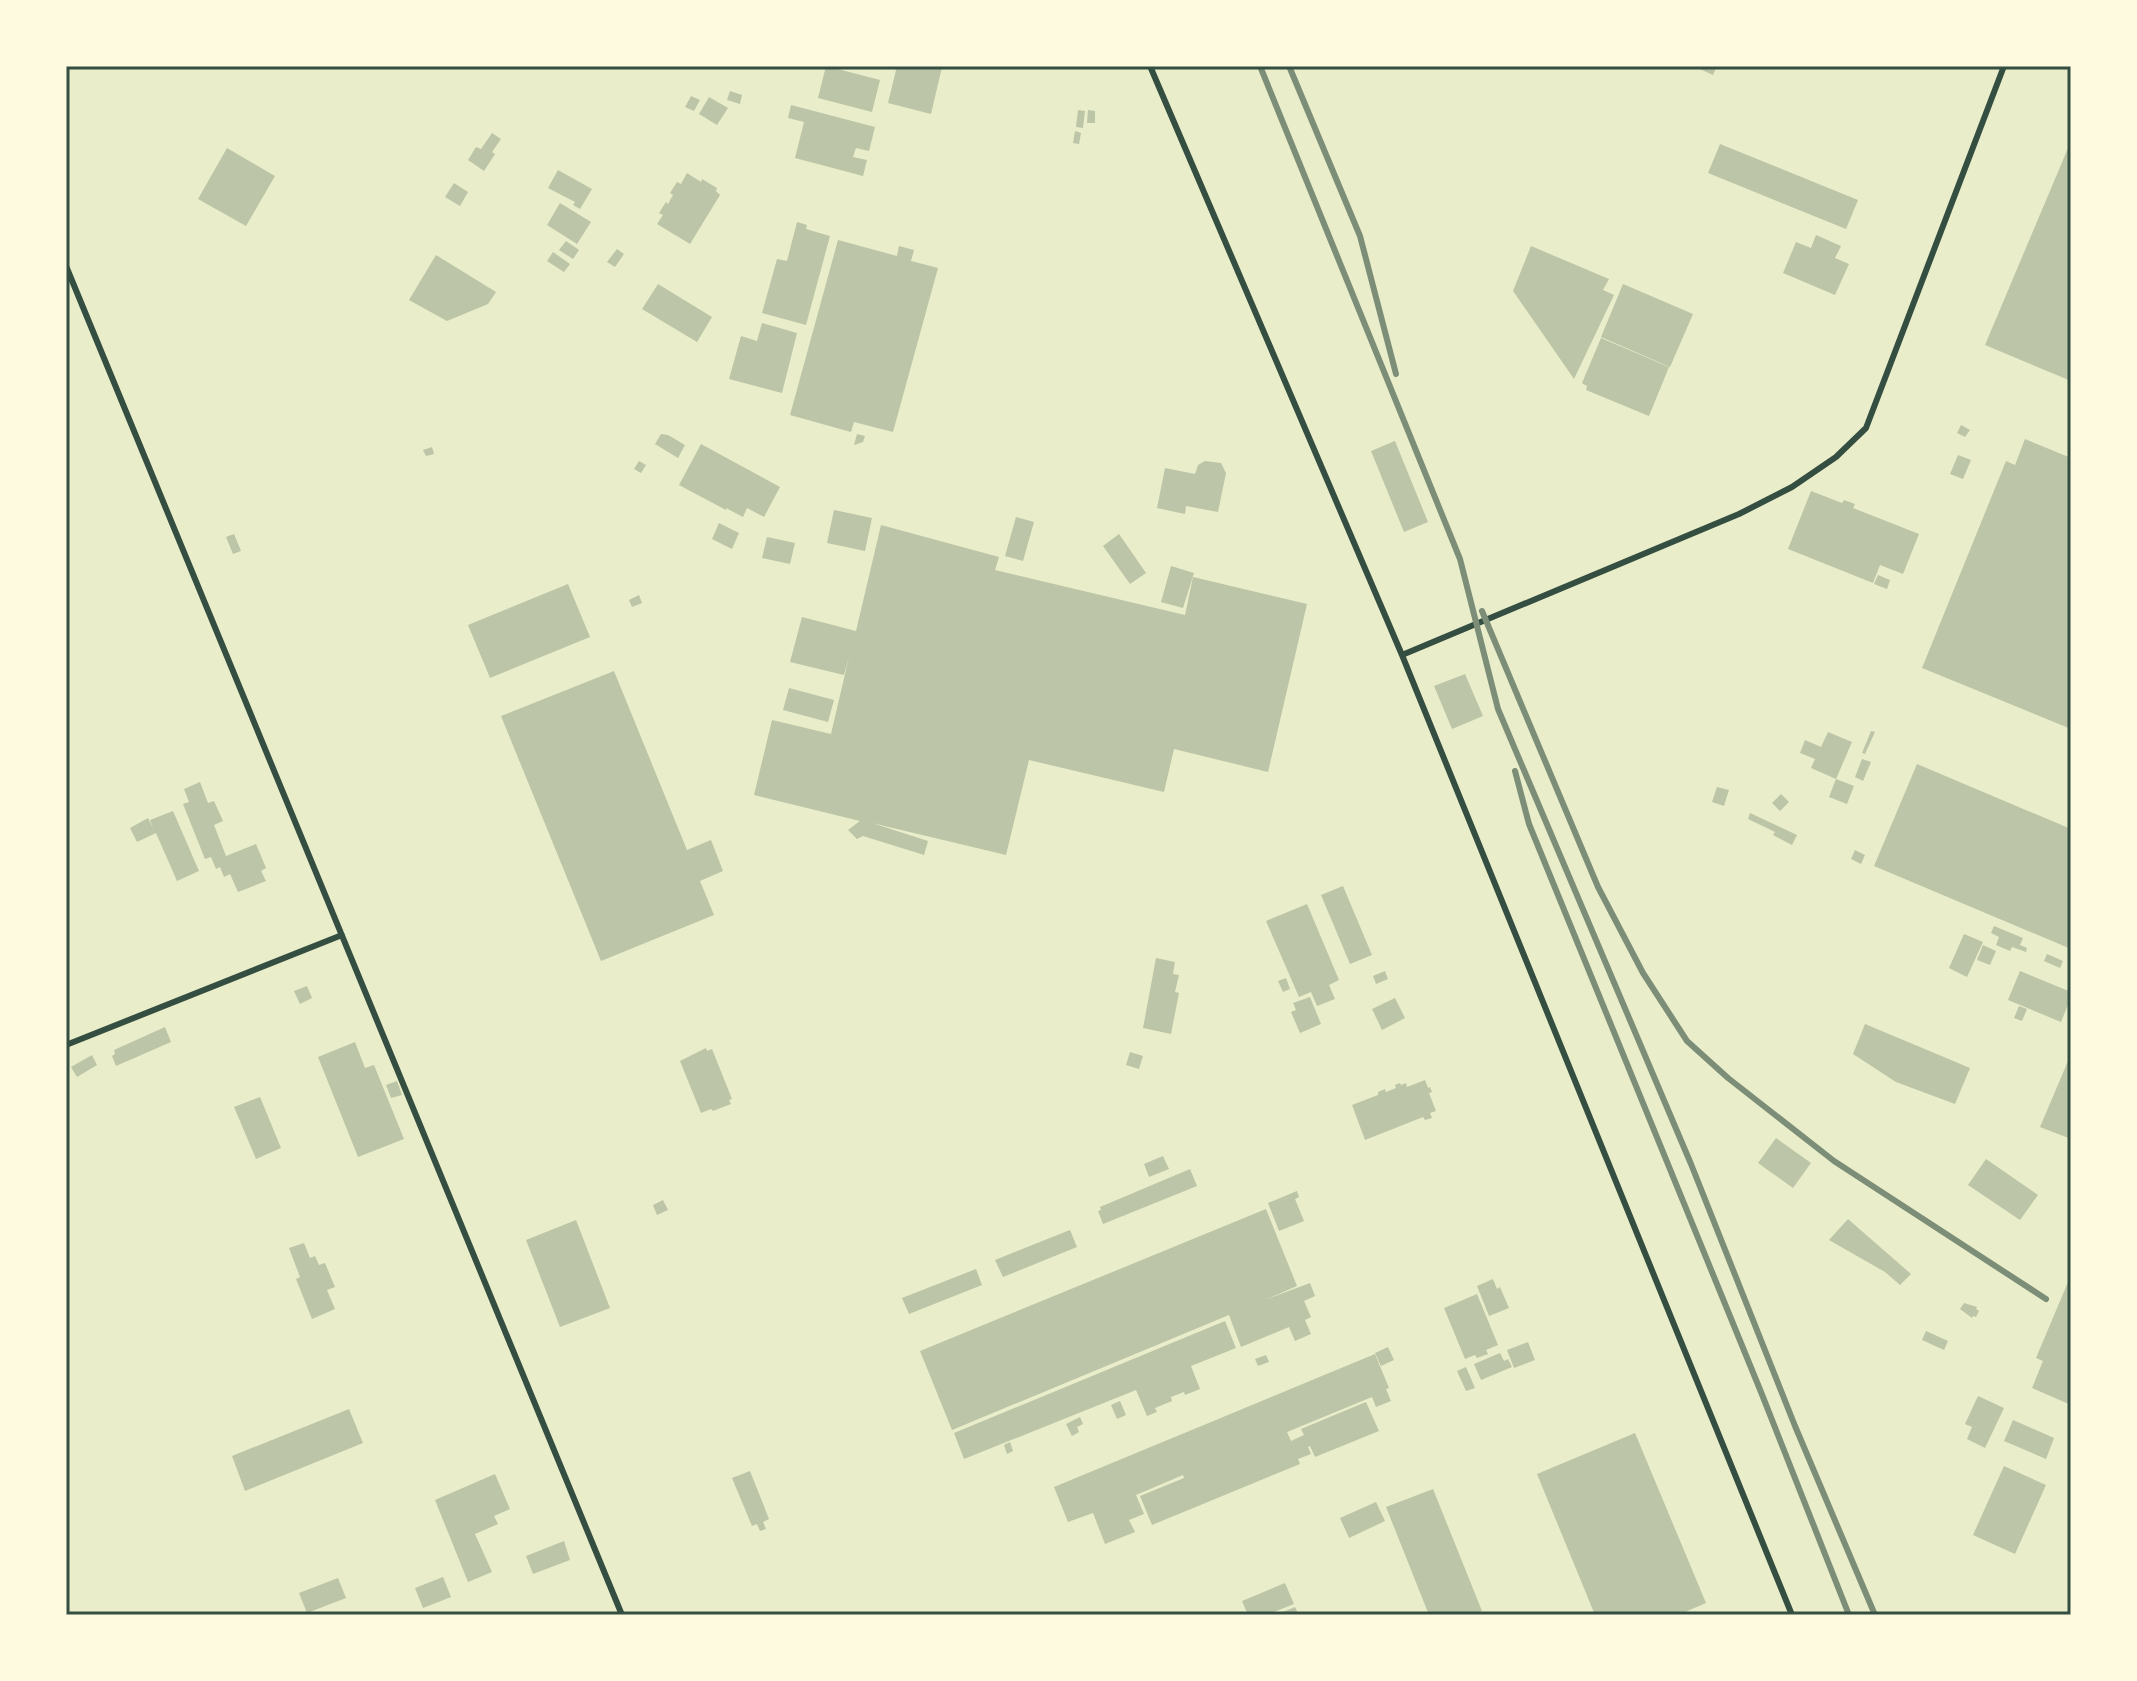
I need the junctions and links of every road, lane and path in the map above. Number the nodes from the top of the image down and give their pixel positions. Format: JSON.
{"nodes":[{"id":1,"x":1150,"y":66,"type":"edge"},
{"id":2,"x":2004,"y":66,"type":"edge"},
{"id":3,"x":66,"y":266,"type":"edge"},
{"id":4,"x":1402,"y":655,"type":"junction"},
{"id":5,"x":342,"y":935,"type":"junction"},
{"id":6,"x":66,"y":1045,"type":"edge"},
{"id":7,"x":622,"y":1615,"type":"edge"},
{"id":8,"x":1792,"y":1615,"type":"edge"}],
"edges":[{"from":1,"to":4,"type":"lane"},
{"from":2,"to":4,"type":"lane"},
{"from":3,"to":5,"type":"lane"},
{"from":4,"to":8,"type":"lane"},
{"from":5,"to":6,"type":"lane"},
{"from":5,"to":7,"type":"lane"}]}
